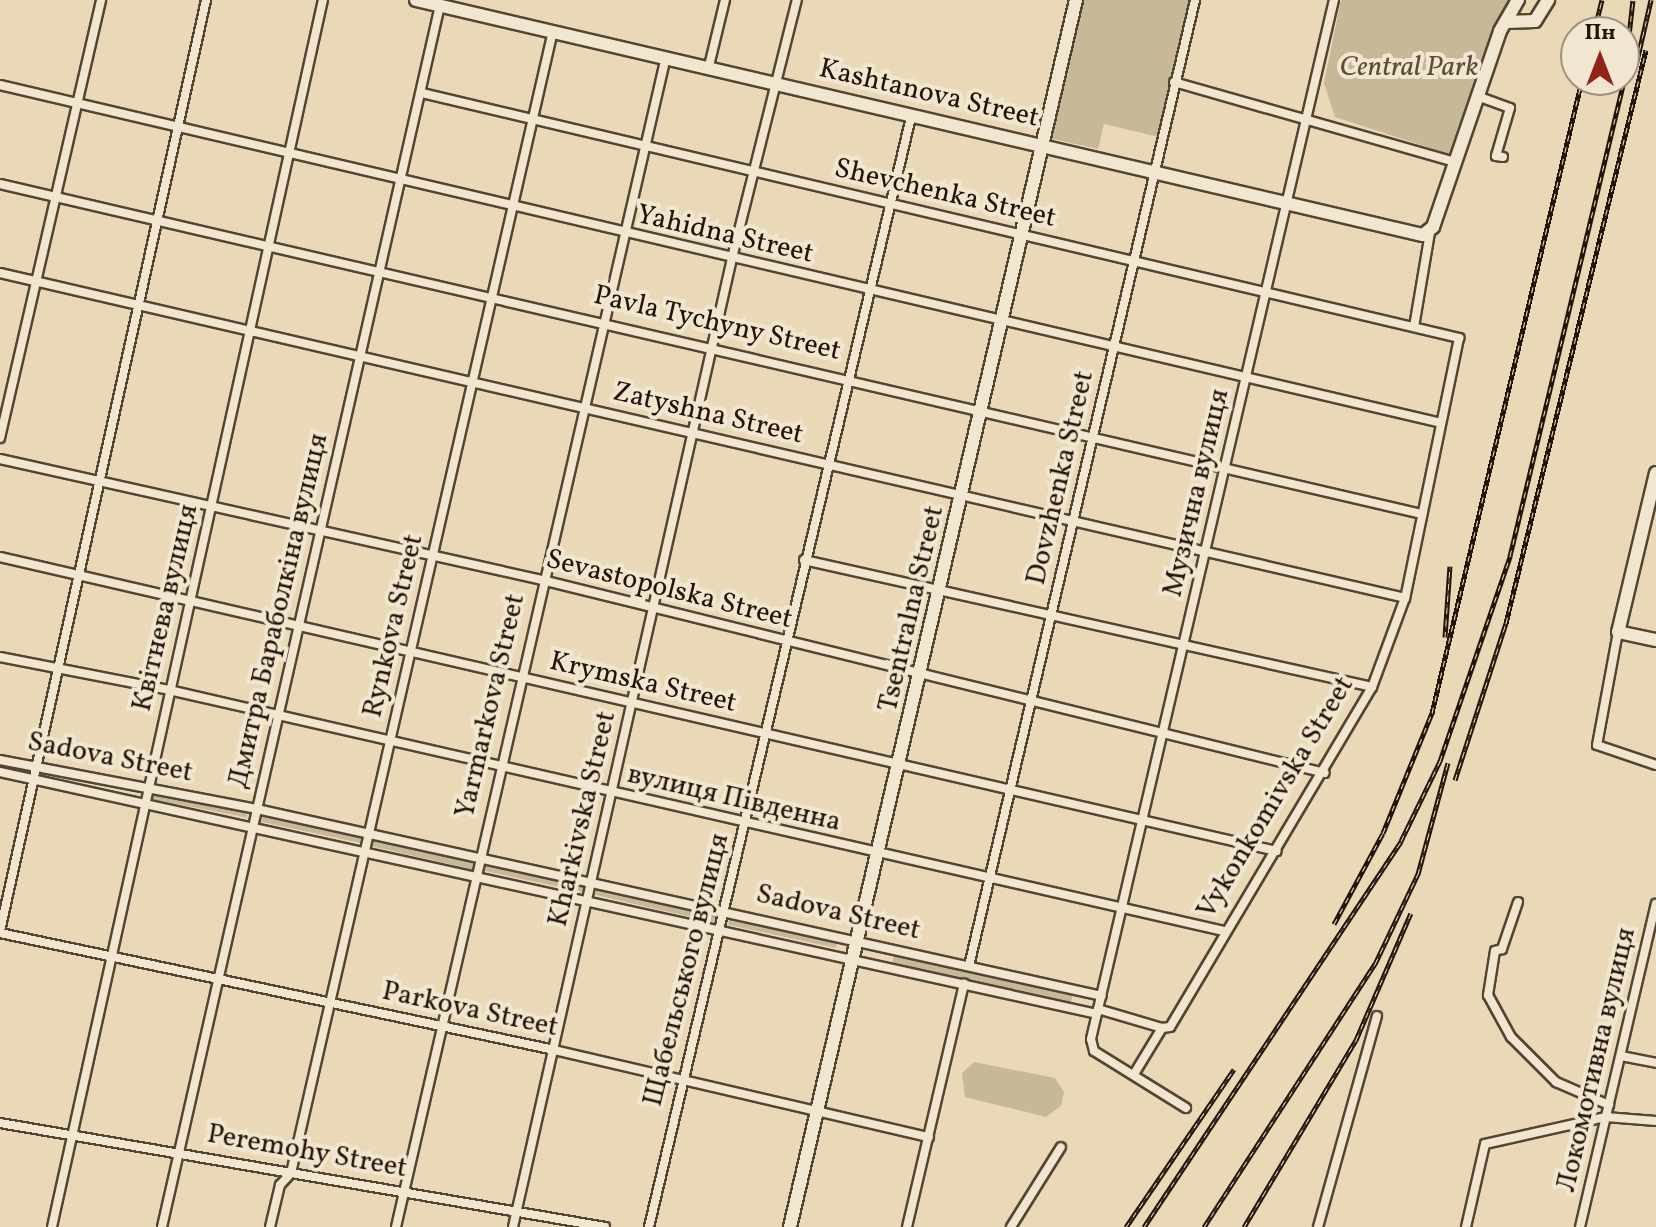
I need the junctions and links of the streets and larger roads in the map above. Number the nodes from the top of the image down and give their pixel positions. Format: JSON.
{"nodes":[{"id":1,"x":101,"y":0,"type":"edge"},
{"id":2,"x":206,"y":0,"type":"edge"},
{"id":3,"x":323,"y":0,"type":"edge"},
{"id":4,"x":416,"y":0,"type":"edge"},
{"id":5,"x":725,"y":0,"type":"edge"},
{"id":6,"x":797,"y":0,"type":"edge"},
{"id":7,"x":1076,"y":0,"type":"edge"},
{"id":8,"x":1195,"y":0,"type":"edge"},
{"id":9,"x":1334,"y":0,"type":"edge"},
{"id":10,"x":1518,"y":0,"type":"edge"},
{"id":11,"x":1548,"y":0,"type":"edge"},
{"id":12,"x":449,"y":4,"type":"edge"},
{"id":13,"x":1506,"y":22,"type":"junction"},
{"id":14,"x":553,"y":31,"type":"junction"},
{"id":15,"x":666,"y":56,"type":"junction"},
{"id":16,"x":709,"y":66,"type":"junction"},
{"id":17,"x":1174,"y":82,"type":"junction"},
{"id":18,"x":776,"y":84,"type":"junction"},
{"id":19,"x":0,"y":85,"type":"edge"},
{"id":20,"x":422,"y":93,"type":"junction"},
{"id":21,"x":1477,"y":96,"type":"junction"},
{"id":22,"x":77,"y":104,"type":"junction"},
{"id":23,"x":911,"y":117,"type":"junction"},
{"id":24,"x":1309,"y":117,"type":"junction"},
{"id":25,"x":532,"y":119,"type":"junction"},
{"id":26,"x":176,"y":128,"type":"junction"},
{"id":27,"x":646,"y":145,"type":"junction"},
{"id":28,"x":1045,"y":145,"type":"junction"},
{"id":29,"x":286,"y":156,"type":"junction"},
{"id":30,"x":1503,"y":157,"type":"dead end"},
{"id":31,"x":1452,"y":161,"type":"junction"},
{"id":32,"x":1155,"y":171,"type":"junction"},
{"id":33,"x":752,"y":172,"type":"junction"},
{"id":34,"x":401,"y":182,"type":"junction"},
{"id":35,"x":0,"y":184,"type":"edge"},
{"id":36,"x":53,"y":195,"type":"junction"},
{"id":37,"x":891,"y":202,"type":"junction"},
{"id":38,"x":1289,"y":202,"type":"junction"},
{"id":39,"x":514,"y":206,"type":"junction"},
{"id":40,"x":156,"y":219,"type":"junction"},
{"id":41,"x":1432,"y":230,"type":"junction"},
{"id":42,"x":624,"y":233,"type":"junction"},
{"id":43,"x":1024,"y":235,"type":"junction"},
{"id":44,"x":272,"y":244,"type":"junction"},
{"id":45,"x":732,"y":258,"type":"junction"},
{"id":46,"x":1135,"y":260,"type":"junction"},
{"id":47,"x":381,"y":268,"type":"junction"},
{"id":48,"x":0,"y":273,"type":"edge"},
{"id":49,"x":37,"y":282,"type":"junction"},
{"id":50,"x":1267,"y":290,"type":"junction"},
{"id":51,"x":868,"y":291,"type":"junction"},
{"id":52,"x":494,"y":295,"type":"junction"},
{"id":53,"x":137,"y":305,"type":"junction"},
{"id":54,"x":606,"y":321,"type":"junction"},
{"id":55,"x":1003,"y":322,"type":"junction"},
{"id":56,"x":1414,"y":327,"type":"junction"},
{"id":57,"x":251,"y":330,"type":"junction"},
{"id":58,"x":1459,"y":338,"type":"joint"},
{"id":59,"x":713,"y":346,"type":"junction"},
{"id":60,"x":1115,"y":348,"type":"junction"},
{"id":61,"x":359,"y":356,"type":"junction"},
{"id":62,"x":848,"y":377,"type":"junction"},
{"id":63,"x":1247,"y":378,"type":"junction"},
{"id":64,"x":471,"y":382,"type":"junction"},
{"id":65,"x":586,"y":408,"type":"junction"},
{"id":66,"x":982,"y":408,"type":"junction"},
{"id":67,"x":1441,"y":423,"type":"junction"},
{"id":68,"x":696,"y":433,"type":"junction"},
{"id":69,"x":1095,"y":435,"type":"junction"},
{"id":70,"x":0,"y":438,"type":"edge"},
{"id":71,"x":0,"y":459,"type":"edge"},
{"id":72,"x":827,"y":465,"type":"junction"},
{"id":73,"x":1226,"y":465,"type":"junction"},
{"id":74,"x":1656,"y":473,"type":"edge"},
{"id":75,"x":99,"y":481,"type":"junction"},
{"id":76,"x":963,"y":496,"type":"junction"},
{"id":77,"x":213,"y":506,"type":"junction"},
{"id":78,"x":1422,"y":514,"type":"junction"},
{"id":79,"x":1074,"y":522,"type":"junction"},
{"id":80,"x":319,"y":532,"type":"junction"},
{"id":81,"x":1206,"y":556,"type":"junction"},
{"id":82,"x":0,"y":557,"type":"edge"},
{"id":83,"x":433,"y":557,"type":"junction"},
{"id":84,"x":804,"y":560,"type":"junction"},
{"id":85,"x":78,"y":575,"type":"junction"},
{"id":86,"x":542,"y":580,"type":"junction"},
{"id":87,"x":941,"y":590,"type":"junction"},
{"id":88,"x":1405,"y":598,"type":"junction"},
{"id":89,"x":189,"y":600,"type":"junction"},
{"id":90,"x":655,"y":609,"type":"junction"},
{"id":91,"x":1052,"y":615,"type":"junction"},
{"id":92,"x":299,"y":626,"type":"junction"},
{"id":93,"x":1618,"y":632,"type":"junction"},
{"id":94,"x":1656,"y":640,"type":"edge"},
{"id":95,"x":786,"y":642,"type":"junction"},
{"id":96,"x":1184,"y":642,"type":"junction"},
{"id":97,"x":410,"y":652,"type":"junction"},
{"id":98,"x":0,"y":657,"type":"edge"},
{"id":99,"x":57,"y":668,"type":"junction"},
{"id":100,"x":921,"y":674,"type":"junction"},
{"id":101,"x":520,"y":677,"type":"junction"},
{"id":102,"x":1372,"y":687,"type":"junction"},
{"id":103,"x":169,"y":690,"type":"junction"},
{"id":104,"x":1032,"y":700,"type":"junction"},
{"id":105,"x":631,"y":703,"type":"junction"},
{"id":106,"x":279,"y":716,"type":"junction"},
{"id":107,"x":1163,"y":732,"type":"junction"},
{"id":108,"x":765,"y":733,"type":"junction"},
{"id":109,"x":389,"y":742,"type":"junction"},
{"id":110,"x":0,"y":760,"type":"edge"},
{"id":111,"x":901,"y":764,"type":"junction"},
{"id":112,"x":1656,"y":765,"type":"edge"},
{"id":113,"x":35,"y":767,"type":"junction"},
{"id":114,"x":499,"y":768,"type":"junction"},
{"id":115,"x":0,"y":772,"type":"edge"},
{"id":116,"x":1325,"y":773,"type":"junction"},
{"id":117,"x":31,"y":778,"type":"junction"},
{"id":118,"x":146,"y":787,"type":"junction"},
{"id":119,"x":1010,"y":788,"type":"junction"},
{"id":120,"x":611,"y":794,"type":"junction"},
{"id":121,"x":143,"y":800,"type":"junction"},
{"id":122,"x":257,"y":809,"type":"junction"},
{"id":123,"x":1142,"y":818,"type":"junction"},
{"id":124,"x":746,"y":823,"type":"junction"},
{"id":125,"x":252,"y":824,"type":"junction"},
{"id":126,"x":366,"y":833,"type":"junction"},
{"id":127,"x":362,"y":849,"type":"junction"},
{"id":128,"x":1277,"y":851,"type":"junction"},
{"id":129,"x":879,"y":854,"type":"junction"},
{"id":130,"x":479,"y":857,"type":"junction"},
{"id":131,"x":475,"y":873,"type":"junction"},
{"id":132,"x":990,"y":877,"type":"junction"},
{"id":133,"x":592,"y":881,"type":"junction"},
{"id":134,"x":588,"y":899,"type":"junction"},
{"id":135,"x":1518,"y":902,"type":"dead end"},
{"id":136,"x":1656,"y":904,"type":"edge"},
{"id":137,"x":1123,"y":908,"type":"junction"},
{"id":138,"x":722,"y":910,"type":"junction"},
{"id":139,"x":718,"y":928,"type":"junction"},
{"id":140,"x":1224,"y":931,"type":"junction"},
{"id":141,"x":0,"y":932,"type":"edge"},
{"id":142,"x":860,"y":940,"type":"junction"},
{"id":143,"x":112,"y":957,"type":"junction"},
{"id":144,"x":855,"y":959,"type":"junction"},
{"id":145,"x":969,"y":966,"type":"junction"},
{"id":146,"x":218,"y":979,"type":"junction"},
{"id":147,"x":964,"y":984,"type":"junction"},
{"id":148,"x":1102,"y":996,"type":"junction"},
{"id":149,"x":328,"y":1002,"type":"junction"},
{"id":150,"x":1098,"y":1012,"type":"junction"},
{"id":151,"x":1377,"y":1016,"type":"dead end"},
{"id":152,"x":440,"y":1026,"type":"junction"},
{"id":153,"x":1162,"y":1028,"type":"junction"},
{"id":154,"x":550,"y":1049,"type":"junction"},
{"id":155,"x":1621,"y":1056,"type":"junction"},
{"id":156,"x":1656,"y":1063,"type":"edge"},
{"id":157,"x":1134,"y":1074,"type":"junction"},
{"id":158,"x":683,"y":1078,"type":"junction"},
{"id":159,"x":1609,"y":1105,"type":"junction"},
{"id":160,"x":1186,"y":1108,"type":"dead end"},
{"id":161,"x":820,"y":1113,"type":"junction"},
{"id":162,"x":1606,"y":1117,"type":"junction"},
{"id":163,"x":1656,"y":1121,"type":"edge"},
{"id":164,"x":0,"y":1123,"type":"edge"},
{"id":165,"x":71,"y":1136,"type":"junction"},
{"id":166,"x":929,"y":1137,"type":"junction"},
{"id":167,"x":1061,"y":1147,"type":"dead end"},
{"id":168,"x":179,"y":1152,"type":"junction"},
{"id":169,"x":291,"y":1173,"type":"junction"},
{"id":170,"x":403,"y":1191,"type":"junction"},
{"id":171,"x":517,"y":1211,"type":"junction"},
{"id":172,"x":52,"y":1227,"type":"edge"},
{"id":173,"x":162,"y":1227,"type":"edge"},
{"id":174,"x":270,"y":1227,"type":"edge"},
{"id":175,"x":396,"y":1227,"type":"edge"},
{"id":176,"x":513,"y":1227,"type":"edge"},
{"id":177,"x":605,"y":1227,"type":"edge"},
{"id":178,"x":649,"y":1227,"type":"edge"},
{"id":179,"x":790,"y":1227,"type":"edge"},
{"id":180,"x":907,"y":1227,"type":"edge"},
{"id":181,"x":1011,"y":1227,"type":"edge"},
{"id":182,"x":1318,"y":1227,"type":"edge"},
{"id":183,"x":1466,"y":1227,"type":"edge"},
{"id":184,"x":1580,"y":1227,"type":"edge"}],
"edges":[{"from":1,"to":22,"type":"street"},
{"from":2,"to":26,"type":"street"},
{"from":3,"to":29,"type":"street","name":"Квітнева вулиця"},
{"from":4,"to":12,"type":"street","name":"Kashtanova Street"},
{"from":5,"to":16,"type":"street"},
{"from":6,"to":18,"type":"street","name":"Kharkivska Street"},
{"from":7,"to":28,"type":"street","name":"Tsentralna Street"},
{"from":8,"to":17,"type":"street","name":"Dovzhenka Street"},
{"from":9,"to":24,"type":"street","name":"Музична вулиця"},
{"from":10,"to":13,"type":"street"},
{"from":11,"to":13,"type":"street"},
{"from":12,"to":14,"type":"street","name":"Kashtanova Street"},
{"from":12,"to":20,"type":"street","name":"Дмитра Бараболкіна вулиця"},
{"from":13,"to":21,"type":"street"},
{"from":14,"to":15,"type":"street","name":"Kashtanova Street"},
{"from":14,"to":25,"type":"street","name":"Rynkova Street"},
{"from":15,"to":16,"type":"street","name":"Kashtanova Street"},
{"from":15,"to":27,"type":"street","name":"Yarmarkova Street"},
{"from":16,"to":18,"type":"street","name":"Kashtanova Street"},
{"from":17,"to":24,"type":"street"},
{"from":17,"to":32,"type":"street","name":"Dovzhenka Street"},
{"from":18,"to":23,"type":"street","name":"Kashtanova Street"},
{"from":18,"to":33,"type":"street","name":"Kharkivska Street"},
{"from":19,"to":22,"type":"street","name":"Yahidna Street"},
{"from":20,"to":25,"type":"street","name":"Shevchenka Street"},
{"from":20,"to":34,"type":"street","name":"Дмитра Бараболкіна вулиця"},
{"from":21,"to":30,"type":"street"},
{"from":21,"to":31,"type":"street"},
{"from":22,"to":26,"type":"street","name":"Yahidna Street"},
{"from":22,"to":36,"type":"street"},
{"from":23,"to":28,"type":"street","name":"Kashtanova Street"},
{"from":23,"to":37,"type":"street","name":"Щабельського вулиця"},
{"from":24,"to":31,"type":"street"},
{"from":24,"to":38,"type":"street","name":"Музична вулиця"},
{"from":25,"to":27,"type":"street","name":"Shevchenka Street"},
{"from":25,"to":39,"type":"street","name":"Rynkova Street"},
{"from":26,"to":29,"type":"street","name":"Yahidna Street"},
{"from":26,"to":40,"type":"street"},
{"from":27,"to":33,"type":"street","name":"Shevchenka Street"},
{"from":27,"to":42,"type":"street","name":"Yarmarkova Street"},
{"from":28,"to":32,"type":"street","name":"Kashtanova Street"},
{"from":28,"to":43,"type":"street","name":"Tsentralna Street"},
{"from":29,"to":34,"type":"street","name":"Yahidna Street"},
{"from":29,"to":44,"type":"street","name":"Квітнева вулиця"},
{"from":31,"to":41,"type":"street"},
{"from":32,"to":38,"type":"street","name":"Kashtanova Street"},
{"from":32,"to":46,"type":"street","name":"Dovzhenka Street"},
{"from":33,"to":37,"type":"street","name":"Shevchenka Street"},
{"from":33,"to":45,"type":"street","name":"Kharkivska Street"},
{"from":34,"to":39,"type":"street","name":"Yahidna Street"},
{"from":34,"to":47,"type":"street","name":"Дмитра Бараболкіна вулиця"},
{"from":35,"to":36,"type":"street","name":"Pavla Tychyny Street"},
{"from":36,"to":40,"type":"street","name":"Pavla Tychyny Street"},
{"from":36,"to":49,"type":"street"},
{"from":37,"to":43,"type":"street","name":"Shevchenka Street"},
{"from":37,"to":51,"type":"street","name":"Щабельського вулиця"},
{"from":38,"to":41,"type":"street","name":"Kashtanova Street"},
{"from":38,"to":50,"type":"street","name":"Музична вулиця"},
{"from":39,"to":42,"type":"street","name":"Yahidna Street"},
{"from":39,"to":52,"type":"street","name":"Rynkova Street"},
{"from":40,"to":44,"type":"street","name":"Pavla Tychyny Street"},
{"from":40,"to":53,"type":"street"},
{"from":41,"to":56,"type":"street"},
{"from":42,"to":45,"type":"street","name":"Yahidna Street"},
{"from":42,"to":54,"type":"street","name":"Yarmarkova Street"},
{"from":43,"to":46,"type":"street","name":"Shevchenka Street"},
{"from":43,"to":55,"type":"street","name":"Tsentralna Street"},
{"from":44,"to":47,"type":"street","name":"Pavla Tychyny Street"},
{"from":44,"to":57,"type":"street","name":"Квітнева вулиця"},
{"from":45,"to":51,"type":"street","name":"Yahidna Street"},
{"from":45,"to":59,"type":"street","name":"Kharkivska Street"},
{"from":46,"to":50,"type":"street","name":"Shevchenka Street"},
{"from":46,"to":60,"type":"street","name":"Dovzhenka Street"},
{"from":47,"to":52,"type":"street","name":"Pavla Tychyny Street"},
{"from":47,"to":61,"type":"street","name":"Дмитра Бараболкіна вулиця"},
{"from":48,"to":49,"type":"street","name":"Zatyshna Street"},
{"from":49,"to":53,"type":"street","name":"Zatyshna Street"},
{"from":49,"to":70,"type":"street"},
{"from":50,"to":56,"type":"street","name":"Shevchenka Street"},
{"from":50,"to":63,"type":"street","name":"Музична вулиця"},
{"from":51,"to":55,"type":"street","name":"Yahidna Street"},
{"from":51,"to":62,"type":"street","name":"Щабельського вулиця"},
{"from":52,"to":54,"type":"street","name":"Pavla Tychyny Street"},
{"from":52,"to":64,"type":"street","name":"Rynkova Street"},
{"from":53,"to":57,"type":"street","name":"Zatyshna Street"},
{"from":53,"to":75,"type":"street"},
{"from":54,"to":59,"type":"street","name":"Pavla Tychyny Street"},
{"from":54,"to":65,"type":"street","name":"Yarmarkova Street"},
{"from":55,"to":60,"type":"street","name":"Yahidna Street"},
{"from":55,"to":66,"type":"street","name":"Tsentralna Street"},
{"from":56,"to":58,"type":"street","name":"Shevchenka Street"},
{"from":57,"to":61,"type":"street","name":"Zatyshna Street"},
{"from":57,"to":77,"type":"street","name":"Квітнева вулиця"},
{"from":58,"to":67,"type":"street","name":"Vykonkomivska Street"},
{"from":59,"to":62,"type":"street","name":"Pavla Tychyny Street"},
{"from":59,"to":68,"type":"street","name":"Kharkivska Street"},
{"from":60,"to":63,"type":"street","name":"Yahidna Street"},
{"from":60,"to":69,"type":"street","name":"Dovzhenka Street"},
{"from":61,"to":64,"type":"street","name":"Zatyshna Street"},
{"from":61,"to":80,"type":"street","name":"Дмитра Бараболкіна вулиця"},
{"from":62,"to":66,"type":"street","name":"Pavla Tychyny Street"},
{"from":62,"to":72,"type":"street","name":"Щабельського вулиця"},
{"from":63,"to":67,"type":"street","name":"Yahidna Street"},
{"from":63,"to":73,"type":"street","name":"Музична вулиця"},
{"from":64,"to":65,"type":"street","name":"Zatyshna Street"},
{"from":64,"to":83,"type":"street","name":"Rynkova Street"},
{"from":65,"to":68,"type":"street","name":"Zatyshna Street"},
{"from":65,"to":86,"type":"street","name":"Yarmarkova Street"},
{"from":66,"to":69,"type":"street","name":"Pavla Tychyny Street"},
{"from":66,"to":76,"type":"street","name":"Tsentralna Street"},
{"from":67,"to":78,"type":"street","name":"Vykonkomivska Street"},
{"from":68,"to":72,"type":"street","name":"Zatyshna Street"},
{"from":68,"to":90,"type":"street","name":"Kharkivska Street"},
{"from":69,"to":73,"type":"street","name":"Pavla Tychyny Street"},
{"from":69,"to":79,"type":"street","name":"Dovzhenka Street"},
{"from":71,"to":75,"type":"street","name":"Sevastopolska Street"},
{"from":72,"to":76,"type":"street","name":"Zatyshna Street"},
{"from":72,"to":84,"type":"street","name":"Щабельського вулиця"},
{"from":73,"to":78,"type":"street","name":"Pavla Tychyny Street"},
{"from":73,"to":81,"type":"street","name":"Музична вулиця"},
{"from":74,"to":93,"type":"street"},
{"from":75,"to":77,"type":"street","name":"Sevastopolska Street"},
{"from":75,"to":85,"type":"street"},
{"from":76,"to":79,"type":"street","name":"Zatyshna Street"},
{"from":76,"to":87,"type":"street","name":"Tsentralna Street"},
{"from":77,"to":80,"type":"street","name":"Sevastopolska Street"},
{"from":77,"to":89,"type":"street","name":"Квітнева вулиця"},
{"from":78,"to":88,"type":"street","name":"Vykonkomivska Street"},
{"from":79,"to":81,"type":"street","name":"Zatyshna Street"},
{"from":79,"to":91,"type":"street","name":"Dovzhenka Street"},
{"from":80,"to":83,"type":"street","name":"Sevastopolska Street"},
{"from":80,"to":92,"type":"street","name":"Дмитра Бараболкіна вулиця"},
{"from":81,"to":88,"type":"street","name":"Zatyshna Street"},
{"from":81,"to":96,"type":"street","name":"Музична вулиця"},
{"from":82,"to":85,"type":"street","name":"Krymska Street"},
{"from":83,"to":86,"type":"street","name":"Sevastopolska Street"},
{"from":83,"to":97,"type":"street","name":"Rynkova Street"},
{"from":84,"to":87,"type":"street"},
{"from":84,"to":95,"type":"street","name":"Щабельського вулиця"},
{"from":85,"to":89,"type":"street","name":"Krymska Street"},
{"from":85,"to":99,"type":"street"},
{"from":86,"to":90,"type":"street","name":"Sevastopolska Street"},
{"from":86,"to":101,"type":"street","name":"Yarmarkova Street"},
{"from":87,"to":91,"type":"street"},
{"from":87,"to":100,"type":"street","name":"Tsentralna Street"},
{"from":88,"to":102,"type":"street","name":"Vykonkomivska Street"},
{"from":89,"to":92,"type":"street","name":"Krymska Street"},
{"from":89,"to":103,"type":"street","name":"Квітнева вулиця"},
{"from":90,"to":95,"type":"street","name":"Sevastopolska Street"},
{"from":90,"to":105,"type":"street","name":"Kharkivska Street"},
{"from":91,"to":96,"type":"street"},
{"from":91,"to":104,"type":"street","name":"Dovzhenka Street"},
{"from":92,"to":97,"type":"street","name":"Krymska Street"},
{"from":92,"to":106,"type":"street","name":"Дмитра Бараболкіна вулиця"},
{"from":93,"to":94,"type":"street"},
{"from":93,"to":112,"type":"street"},
{"from":95,"to":100,"type":"street","name":"Sevastopolska Street"},
{"from":95,"to":108,"type":"street","name":"Щабельського вулиця"},
{"from":96,"to":102,"type":"street"},
{"from":96,"to":107,"type":"street","name":"Музична вулиця"},
{"from":97,"to":101,"type":"street","name":"Krymska Street"},
{"from":97,"to":109,"type":"street","name":"Rynkova Street"},
{"from":98,"to":99,"type":"street","name":"вулиця Південна"},
{"from":99,"to":103,"type":"street","name":"вулиця Південна"},
{"from":99,"to":113,"type":"street"},
{"from":100,"to":104,"type":"street","name":"Sevastopolska Street"},
{"from":100,"to":111,"type":"street","name":"Tsentralna Street"},
{"from":101,"to":105,"type":"street","name":"Krymska Street"},
{"from":101,"to":114,"type":"street","name":"Yarmarkova Street"},
{"from":102,"to":116,"type":"street","name":"Vykonkomivska Street"},
{"from":103,"to":106,"type":"street","name":"вулиця Південна"},
{"from":103,"to":118,"type":"street","name":"Квітнева вулиця"},
{"from":104,"to":107,"type":"street","name":"Sevastopolska Street"},
{"from":104,"to":119,"type":"street","name":"Dovzhenka Street"},
{"from":105,"to":108,"type":"street","name":"Krymska Street"},
{"from":105,"to":120,"type":"street","name":"Kharkivska Street"},
{"from":106,"to":109,"type":"street","name":"вулиця Південна"},
{"from":106,"to":122,"type":"street","name":"Дмитра Бараболкіна вулиця"},
{"from":107,"to":116,"type":"street","name":"Sevastopolska Street"},
{"from":107,"to":123,"type":"street","name":"Музична вулиця"},
{"from":108,"to":111,"type":"street","name":"Krymska Street"},
{"from":108,"to":124,"type":"street","name":"Щабельського вулиця"},
{"from":109,"to":114,"type":"street","name":"вулиця Південна"},
{"from":109,"to":126,"type":"street","name":"Rynkova Street"},
{"from":110,"to":113,"type":"street","name":"Sadova Street"},
{"from":111,"to":119,"type":"street","name":"Krymska Street"},
{"from":111,"to":129,"type":"street","name":"Tsentralna Street"},
{"from":113,"to":117,"type":"street"},
{"from":113,"to":118,"type":"street","name":"Sadova Street"},
{"from":114,"to":120,"type":"street","name":"вулиця Південна"},
{"from":114,"to":130,"type":"street","name":"Yarmarkova Street"},
{"from":115,"to":117,"type":"street","name":"Sadova Street"},
{"from":116,"to":128,"type":"street","name":"Vykonkomivska Street"},
{"from":117,"to":121,"type":"street","name":"Sadova Street"},
{"from":117,"to":141,"type":"street"},
{"from":118,"to":121,"type":"street","name":"Квітнева вулиця"},
{"from":118,"to":122,"type":"street","name":"Sadova Street"},
{"from":119,"to":123,"type":"street","name":"Krymska Street"},
{"from":119,"to":132,"type":"street","name":"Dovzhenka Street"},
{"from":120,"to":124,"type":"street","name":"вулиця Південна"},
{"from":120,"to":133,"type":"street","name":"Kharkivska Street"},
{"from":121,"to":125,"type":"street","name":"Sadova Street"},
{"from":121,"to":143,"type":"street","name":"Квітнева вулиця"},
{"from":122,"to":125,"type":"street","name":"Дмитра Бараболкіна вулиця"},
{"from":122,"to":126,"type":"street","name":"Sadova Street"},
{"from":123,"to":128,"type":"street","name":"Krymska Street"},
{"from":123,"to":137,"type":"street","name":"Музична вулиця"},
{"from":124,"to":129,"type":"street","name":"вулиця Південна"},
{"from":124,"to":138,"type":"street","name":"Щабельського вулиця"},
{"from":125,"to":127,"type":"street","name":"Sadova Street"},
{"from":125,"to":146,"type":"street","name":"Дмитра Бараболкіна вулиця"},
{"from":126,"to":127,"type":"street","name":"Rynkova Street"},
{"from":126,"to":130,"type":"street","name":"Sadova Street"},
{"from":127,"to":131,"type":"street","name":"Sadova Street"},
{"from":127,"to":149,"type":"street","name":"Rynkova Street"},
{"from":128,"to":140,"type":"street","name":"Vykonkomivska Street"},
{"from":129,"to":132,"type":"street","name":"вулиця Південна"},
{"from":129,"to":142,"type":"street","name":"Tsentralna Street"},
{"from":130,"to":131,"type":"street","name":"Yarmarkova Street"},
{"from":130,"to":133,"type":"street","name":"Sadova Street"},
{"from":131,"to":134,"type":"street","name":"Sadova Street"},
{"from":131,"to":152,"type":"street","name":"Yarmarkova Street"},
{"from":132,"to":137,"type":"street","name":"вулиця Південна"},
{"from":132,"to":145,"type":"street","name":"Dovzhenka Street"},
{"from":133,"to":134,"type":"street","name":"Kharkivska Street"},
{"from":133,"to":138,"type":"street","name":"Sadova Street"},
{"from":134,"to":139,"type":"street","name":"Sadova Street"},
{"from":134,"to":154,"type":"street","name":"Kharkivska Street"},
{"from":135,"to":159,"type":"street"},
{"from":136,"to":155,"type":"street","name":"Локомотивна вулиця"},
{"from":137,"to":140,"type":"street","name":"вулиця Південна"},
{"from":137,"to":148,"type":"street","name":"Музична вулиця"},
{"from":138,"to":139,"type":"street","name":"Щабельського вулиця"},
{"from":138,"to":142,"type":"street","name":"Sadova Street"},
{"from":139,"to":144,"type":"street","name":"Sadova Street"},
{"from":139,"to":158,"type":"street","name":"Щабельського вулиця"},
{"from":140,"to":153,"type":"street","name":"Vykonkomivska Street"},
{"from":141,"to":143,"type":"street","name":"Parkova Street"},
{"from":142,"to":144,"type":"street","name":"Tsentralna Street"},
{"from":142,"to":145,"type":"street","name":"Sadova Street"},
{"from":143,"to":146,"type":"street","name":"Parkova Street"},
{"from":143,"to":165,"type":"street","name":"Квітнева вулиця"},
{"from":144,"to":147,"type":"street","name":"Sadova Street"},
{"from":144,"to":161,"type":"street","name":"Tsentralna Street"},
{"from":145,"to":148,"type":"street","name":"Sadova Street"},
{"from":146,"to":149,"type":"street","name":"Parkova Street"},
{"from":146,"to":168,"type":"street","name":"Дмитра Бараболкіна вулиця"},
{"from":147,"to":150,"type":"street","name":"Sadova Street"},
{"from":147,"to":166,"type":"street"},
{"from":148,"to":150,"type":"street","name":"Музична вулиця"},
{"from":149,"to":152,"type":"street","name":"Parkova Street"},
{"from":149,"to":169,"type":"street","name":"Rynkova Street"},
{"from":150,"to":153,"type":"street","name":"Sadova Street"},
{"from":150,"to":157,"type":"street","name":"Музична вулиця"},
{"from":151,"to":182,"type":"street"},
{"from":152,"to":154,"type":"street","name":"Parkova Street"},
{"from":152,"to":170,"type":"street","name":"Yarmarkova Street"},
{"from":153,"to":157,"type":"street","name":"Vykonkomivska Street"},
{"from":154,"to":158,"type":"street","name":"Parkova Street"},
{"from":154,"to":171,"type":"street","name":"Kharkivska Street"},
{"from":155,"to":156,"type":"street"},
{"from":155,"to":159,"type":"street","name":"Локомотивна вулиця"},
{"from":157,"to":160,"type":"street"},
{"from":158,"to":161,"type":"street","name":"Parkova Street"},
{"from":158,"to":178,"type":"street","name":"Щабельського вулиця"},
{"from":159,"to":162,"type":"street","name":"Локомотивна вулиця"},
{"from":161,"to":166,"type":"street","name":"Parkova Street"},
{"from":161,"to":179,"type":"street","name":"Tsentralna Street"},
{"from":162,"to":163,"type":"street"},
{"from":162,"to":183,"type":"street"},
{"from":162,"to":184,"type":"street","name":"Локомотивна вулиця"},
{"from":164,"to":165,"type":"street","name":"Peremohy Street"},
{"from":165,"to":168,"type":"street","name":"Peremohy Street"},
{"from":165,"to":172,"type":"street","name":"Квітнева вулиця"},
{"from":166,"to":180,"type":"street"},
{"from":167,"to":181,"type":"street"},
{"from":168,"to":169,"type":"street","name":"Peremohy Street"},
{"from":168,"to":173,"type":"street","name":"Дмитра Бараболкіна вулиця"},
{"from":169,"to":170,"type":"street","name":"Peremohy Street"},
{"from":169,"to":174,"type":"street","name":"Rynkova Street"},
{"from":170,"to":171,"type":"street","name":"Peremohy Street"},
{"from":170,"to":175,"type":"street","name":"Yarmarkova Street"},
{"from":171,"to":176,"type":"street","name":"Kharkivska Street"},
{"from":171,"to":177,"type":"street","name":"Peremohy Street"}]}
